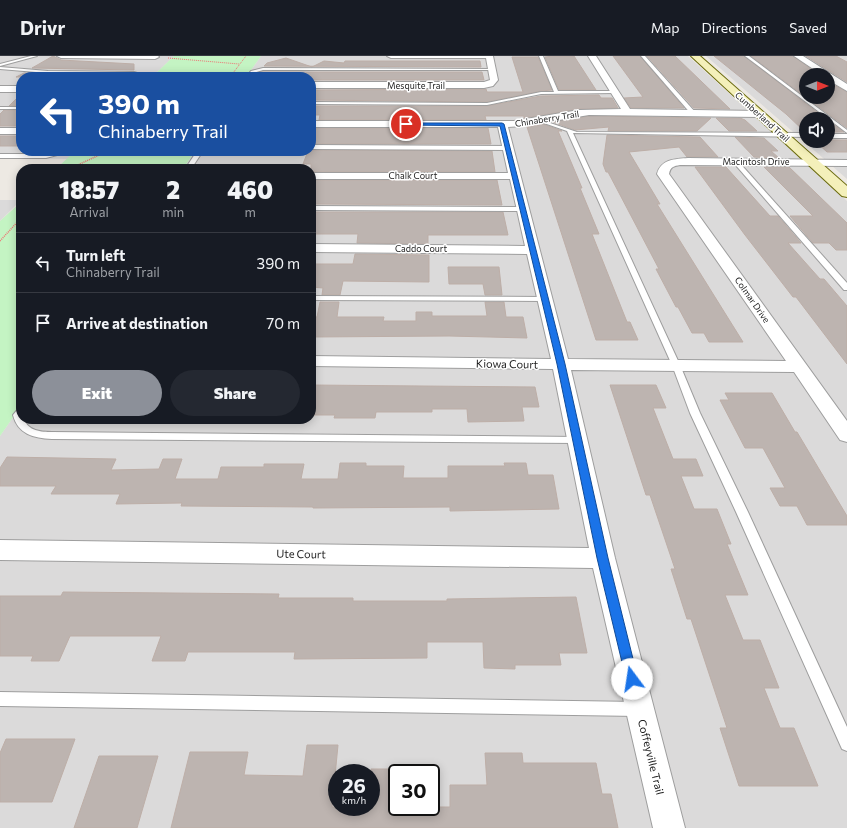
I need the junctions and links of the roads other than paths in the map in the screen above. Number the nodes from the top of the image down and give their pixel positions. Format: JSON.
{"nodes":[{"id":1,"x":35,"y":56,"type":"edge"},
{"id":2,"x":61,"y":56,"type":"edge"},
{"id":3,"x":391,"y":56,"type":"edge"},
{"id":4,"x":489,"y":56,"type":"edge"},
{"id":5,"x":541,"y":56,"type":"edge"},
{"id":6,"x":592,"y":56,"type":"edge"},
{"id":7,"x":643,"y":56,"type":"edge"},
{"id":8,"x":695,"y":56,"type":"edge"},
{"id":9,"x":747,"y":56,"type":"edge"},
{"id":10,"x":798,"y":56,"type":"edge"},
{"id":11,"x":155,"y":58,"type":"dead end"},
{"id":12,"x":0,"y":65,"type":"edge"},
{"id":13,"x":0,"y":68,"type":"edge"},
{"id":14,"x":816,"y":68,"type":"edge"},
{"id":15,"x":492,"y":70,"type":"junction"},
{"id":16,"x":48,"y":72,"type":"edge"},
{"id":17,"x":48,"y":72,"type":"edge"},
{"id":18,"x":121,"y":72,"type":"edge"},
{"id":19,"x":252,"y":72,"type":"edge"},
{"id":20,"x":835,"y":80,"type":"edge"},
{"id":21,"x":316,"y":85,"type":"edge"},
{"id":22,"x":847,"y":88,"type":"edge"},
{"id":23,"x":0,"y":89,"type":"edge"},
{"id":24,"x":16,"y":89,"type":"edge"},
{"id":25,"x":556,"y":92,"type":"junction"},
{"id":26,"x":615,"y":92,"type":"junction"},
{"id":27,"x":316,"y":103,"type":"edge"},
{"id":28,"x":0,"y":108,"type":"edge"},
{"id":29,"x":16,"y":108,"type":"edge"},
{"id":30,"x":628,"y":112,"type":"junction"},
{"id":31,"x":694,"y":114,"type":"junction"},
{"id":32,"x":759,"y":114,"type":"junction"},
{"id":33,"x":540,"y":120,"type":"junction"},
{"id":34,"x":316,"y":124,"type":"edge"},
{"id":35,"x":502,"y":124,"type":"junction"},
{"id":36,"x":0,"y":131,"type":"edge"},
{"id":37,"x":16,"y":131,"type":"edge"},
{"id":38,"x":569,"y":131,"type":"junction"},
{"id":39,"x":847,"y":132,"type":"edge"},
{"id":40,"x":783,"y":135,"type":"junction"},
{"id":41,"x":799,"y":135,"type":"edge"},
{"id":42,"x":835,"y":136,"type":"edge"},
{"id":43,"x":847,"y":136,"type":"edge"},
{"id":44,"x":316,"y":148,"type":"edge"},
{"id":45,"x":509,"y":148,"type":"junction"},
{"id":46,"x":0,"y":156,"type":"edge"},
{"id":47,"x":16,"y":156,"type":"edge"},
{"id":48,"x":16,"y":156,"type":"edge"},
{"id":49,"x":46,"y":156,"type":"edge"},
{"id":50,"x":735,"y":162,"type":"junction"},
{"id":51,"x":812,"y":162,"type":"junction"},
{"id":52,"x":847,"y":163,"type":"edge"},
{"id":53,"x":666,"y":165,"type":"joint"},
{"id":54,"x":316,"y":176,"type":"edge"},
{"id":55,"x":515,"y":176,"type":"junction"},
{"id":56,"x":847,"y":193,"type":"edge"},
{"id":57,"x":316,"y":208,"type":"edge"},
{"id":58,"x":524,"y":209,"type":"junction"},
{"id":59,"x":316,"y":248,"type":"edge"},
{"id":60,"x":532,"y":250,"type":"junction"},
{"id":61,"x":847,"y":288,"type":"edge"},
{"id":62,"x":316,"y":298,"type":"edge"},
{"id":63,"x":544,"y":299,"type":"junction"},
{"id":64,"x":316,"y":361,"type":"edge"},
{"id":65,"x":561,"y":364,"type":"junction"},
{"id":66,"x":676,"y":365,"type":"junction"},
{"id":67,"x":799,"y":367,"type":"junction"},
{"id":68,"x":20,"y":424,"type":"edge"},
{"id":69,"x":847,"y":435,"type":"edge"},
{"id":70,"x":577,"y":440,"type":"junction"},
{"id":71,"x":0,"y":550,"type":"edge"},
{"id":72,"x":603,"y":558,"type":"junction"},
{"id":73,"x":0,"y":699,"type":"edge"},
{"id":74,"x":640,"y":709,"type":"junction"},
{"id":75,"x":847,"y":744,"type":"edge"},
{"id":76,"x":669,"y":828,"type":"edge"}],
"edges":[{"from":1,"to":12,"type":"lane"},
{"from":2,"to":11,"type":"street"},
{"from":3,"to":4,"type":"street"},
{"from":4,"to":15,"type":"street"},
{"from":5,"to":25,"type":"lane"},
{"from":6,"to":26,"type":"street"},
{"from":7,"to":31,"type":"lane"},
{"from":8,"to":32,"type":"street","name":"Cumberland Trail"},
{"from":9,"to":39,"type":"lane"},
{"from":10,"to":14,"type":"street"},
{"from":13,"to":16,"type":"lane"},
{"from":15,"to":19,"type":"lane"},
{"from":15,"to":21,"type":"street","name":"Mesquite Trail"},
{"from":17,"to":18,"type":"lane"},
{"from":20,"to":22,"type":"street"},
{"from":23,"to":24,"type":"street"},
{"from":25,"to":26,"type":"lane"},
{"from":25,"to":27,"type":"lane"},
{"from":26,"to":30,"type":"street"},
{"from":28,"to":29,"type":"lane"},
{"from":30,"to":31,"type":"street","name":"Chinaberry Trail"},
{"from":30,"to":33,"type":"street","name":"Chinaberry Trail"},
{"from":31,"to":32,"type":"street","name":"Chinaberry Trail"},
{"from":32,"to":40,"type":"street","name":"Cumberland Trail"},
{"from":33,"to":35,"type":"street","name":"Chinaberry Trail"},
{"from":33,"to":38,"type":"lane"},
{"from":34,"to":35,"type":"street","name":"Chinaberry Trail"},
{"from":35,"to":45,"type":"street","name":"Coffeyville Trail"},
{"from":36,"to":37,"type":"street"},
{"from":38,"to":40,"type":"lane"},
{"from":38,"to":66,"type":"lane"},
{"from":40,"to":41,"type":"lane"},
{"from":40,"to":51,"type":"street","name":"Cumberland Trail"},
{"from":42,"to":43,"type":"lane"},
{"from":44,"to":45,"type":"lane"},
{"from":45,"to":55,"type":"street","name":"Coffeyville Trail"},
{"from":46,"to":47,"type":"lane"},
{"from":48,"to":49,"type":"lane"},
{"from":50,"to":51,"type":"street","name":"Macintosh Drive"},
{"from":50,"to":53,"type":"street","name":"Macintosh Drive"},
{"from":50,"to":61,"type":"lane"},
{"from":51,"to":52,"type":"street","name":"Macintosh Drive"},
{"from":51,"to":56,"type":"street","name":"Cumberland Trail"},
{"from":53,"to":67,"type":"street","name":"Colmar Drive"},
{"from":54,"to":55,"type":"street","name":"Chalk Court"},
{"from":55,"to":58,"type":"street","name":"Coffeyville Trail"},
{"from":57,"to":58,"type":"lane"},
{"from":58,"to":60,"type":"street","name":"Coffeyville Trail"},
{"from":59,"to":60,"type":"street","name":"Caddo Court"},
{"from":60,"to":63,"type":"street","name":"Coffeyville Trail"},
{"from":62,"to":63,"type":"lane"},
{"from":63,"to":65,"type":"street","name":"Coffeyville Trail"},
{"from":64,"to":65,"type":"street","name":"Kiowa Court"},
{"from":65,"to":66,"type":"street","name":"Kiowa Court"},
{"from":65,"to":70,"type":"street","name":"Coffeyville Trail"},
{"from":66,"to":67,"type":"street","name":"Kiowa Court"},
{"from":66,"to":75,"type":"lane"},
{"from":67,"to":69,"type":"street","name":"Colmar Drive"},
{"from":68,"to":70,"type":"lane"},
{"from":70,"to":72,"type":"street","name":"Coffeyville Trail"},
{"from":71,"to":72,"type":"street","name":"Ute Court"},
{"from":72,"to":74,"type":"street","name":"Coffeyville Trail"},
{"from":73,"to":74,"type":"lane"},
{"from":74,"to":76,"type":"street","name":"Coffeyville Trail"}]}
